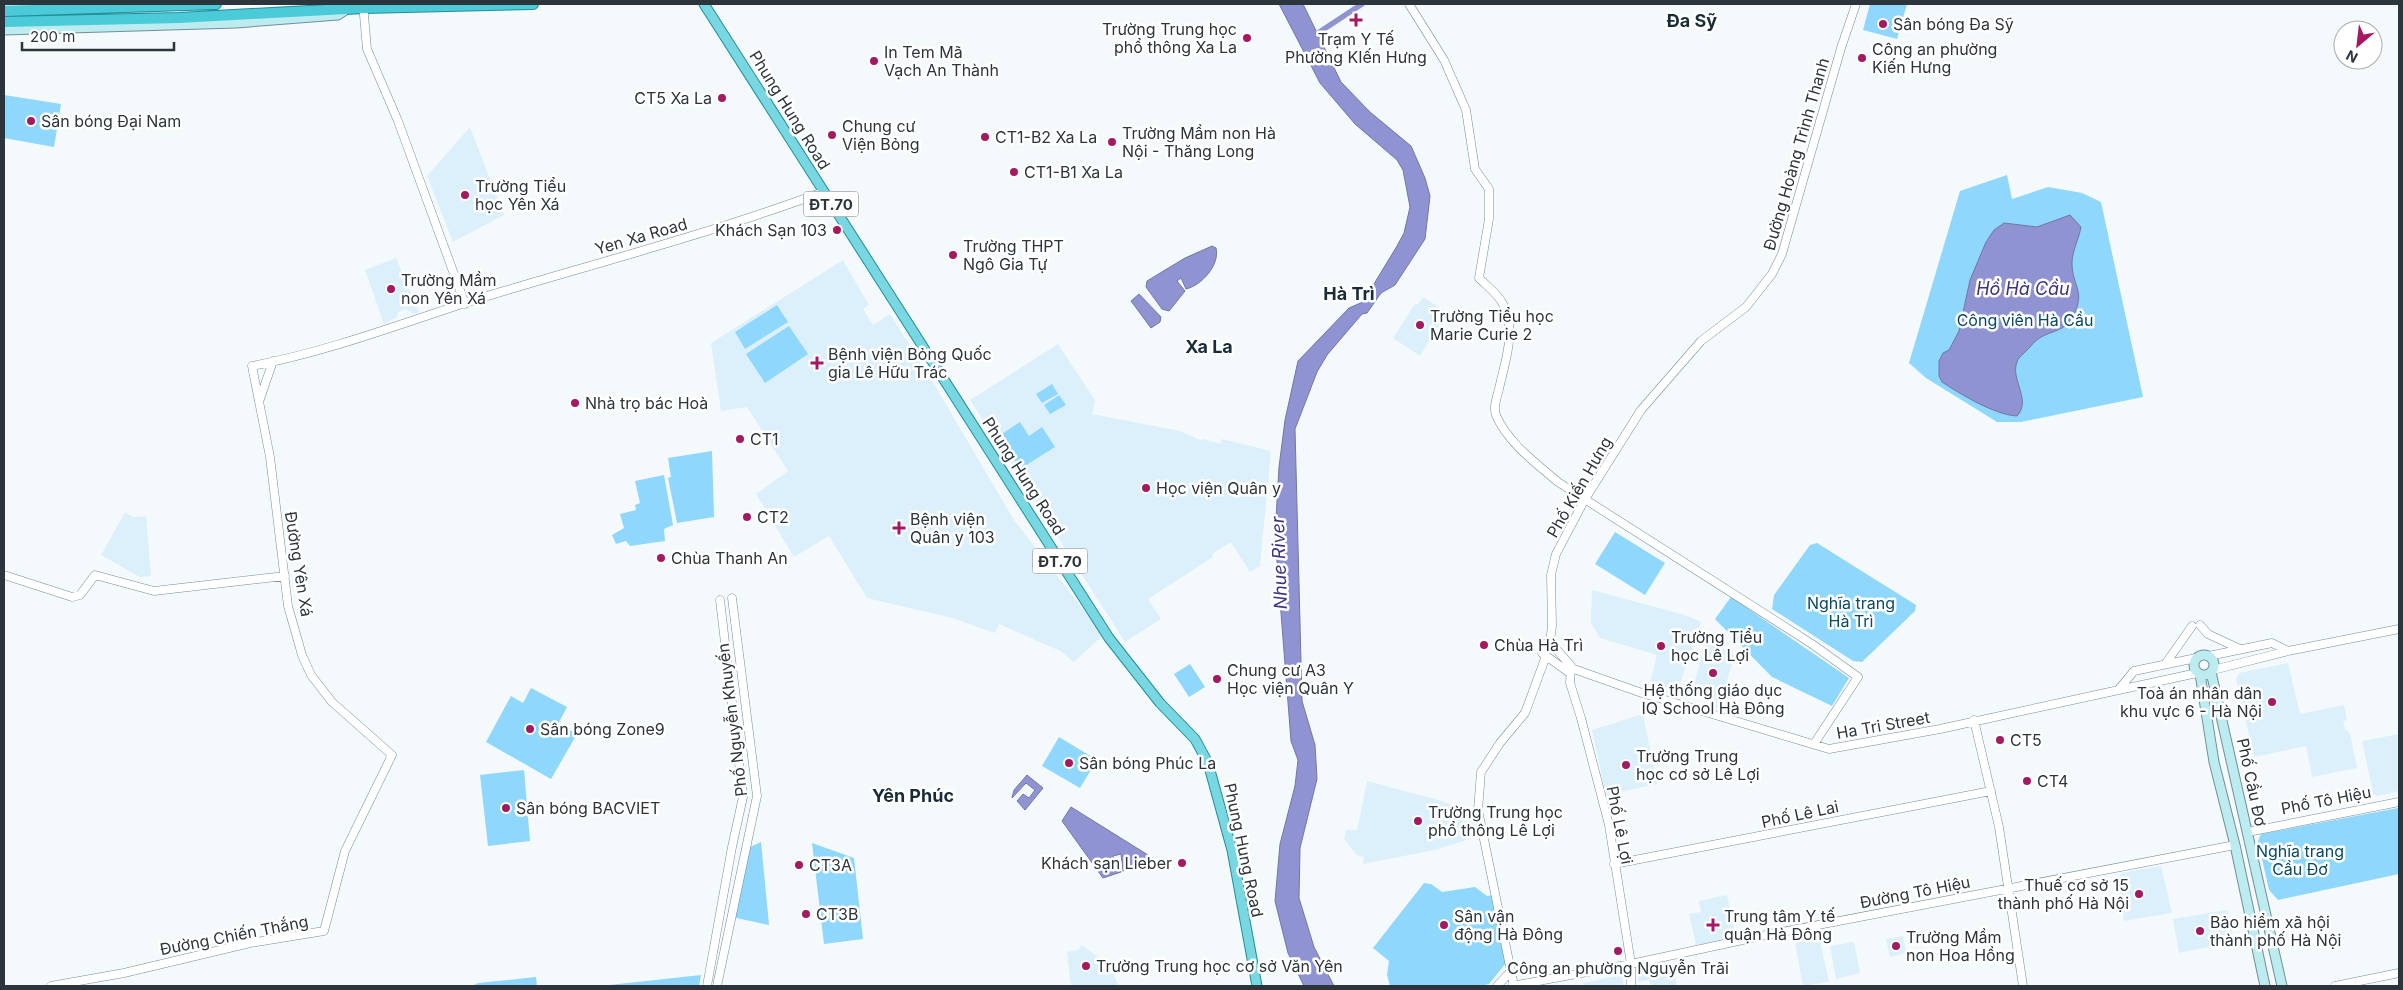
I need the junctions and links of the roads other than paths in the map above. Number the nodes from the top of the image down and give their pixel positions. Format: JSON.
{"nodes":[{"id":1,"x":38,"y":4,"type":"edge"},
{"id":2,"x":200,"y":4,"type":"edge"},
{"id":3,"x":216,"y":4,"type":"edge"},
{"id":4,"x":533,"y":4,"type":"edge"},
{"id":5,"x":704,"y":4,"type":"edge"},
{"id":6,"x":1409,"y":4,"type":"edge"},
{"id":7,"x":1856,"y":4,"type":"edge"},
{"id":8,"x":4,"y":5,"type":"edge"},
{"id":9,"x":363,"y":6,"type":"edge"},
{"id":10,"x":4,"y":10,"type":"edge"},
{"id":11,"x":203,"y":21,"type":"junction"},
{"id":12,"x":4,"y":22,"type":"edge"},
{"id":13,"x":4,"y":30,"type":"edge"},
{"id":14,"x":823,"y":192,"type":"junction"},
{"id":15,"x":465,"y":304,"type":"junction"},
{"id":16,"x":274,"y":362,"type":"junction"},
{"id":17,"x":259,"y":401,"type":"junction"},
{"id":18,"x":1641,"y":410,"type":"joint"},
{"id":19,"x":1585,"y":499,"type":"junction"},
{"id":20,"x":4,"y":575,"type":"edge"},
{"id":21,"x":285,"y":576,"type":"junction"},
{"id":22,"x":732,"y":598,"type":"dead end"},
{"id":23,"x":720,"y":600,"type":"dead end"},
{"id":24,"x":2399,"y":629,"type":"edge"},
{"id":25,"x":1550,"y":642,"type":"junction"},
{"id":26,"x":2240,"y":649,"type":"junction"},
{"id":27,"x":2288,"y":651,"type":"junction"},
{"id":28,"x":1550,"y":654,"type":"junction"},
{"id":29,"x":2209,"y":656,"type":"junction"},
{"id":30,"x":2196,"y":658,"type":"junction"},
{"id":31,"x":2166,"y":663,"type":"junction"},
{"id":32,"x":1568,"y":668,"type":"junction"},
{"id":33,"x":2212,"y":671,"type":"junction"},
{"id":34,"x":2199,"y":674,"type":"junction"},
{"id":35,"x":2119,"y":689,"type":"junction"},
{"id":36,"x":1974,"y":720,"type":"junction"},
{"id":37,"x":1814,"y":744,"type":"junction"},
{"id":38,"x":392,"y":755,"type":"joint"},
{"id":39,"x":1991,"y":792,"type":"junction"},
{"id":40,"x":2399,"y":802,"type":"edge"},
{"id":41,"x":2230,"y":827,"type":"junction"},
{"id":42,"x":2248,"y":832,"type":"junction"},
{"id":43,"x":2235,"y":845,"type":"junction"},
{"id":44,"x":2253,"y":855,"type":"junction"},
{"id":45,"x":1614,"y":864,"type":"junction"},
{"id":46,"x":2008,"y":888,"type":"junction"},
{"id":47,"x":1631,"y":964,"type":"junction"},
{"id":48,"x":1511,"y":970,"type":"junction"},
{"id":49,"x":2279,"y":971,"type":"junction"},
{"id":50,"x":2399,"y":973,"type":"edge"},
{"id":51,"x":2262,"y":974,"type":"junction"},
{"id":52,"x":2371,"y":982,"type":"edge"},
{"id":53,"x":51,"y":986,"type":"edge"},
{"id":54,"x":706,"y":986,"type":"edge"},
{"id":55,"x":717,"y":986,"type":"edge"},
{"id":56,"x":1257,"y":986,"type":"edge"},
{"id":57,"x":1497,"y":986,"type":"edge"},
{"id":58,"x":1514,"y":986,"type":"edge"},
{"id":59,"x":1631,"y":986,"type":"edge"},
{"id":60,"x":2023,"y":986,"type":"edge"},
{"id":61,"x":2265,"y":986,"type":"edge"},
{"id":62,"x":2282,"y":986,"type":"edge"},
{"id":63,"x":2335,"y":986,"type":"edge"}],
"edges":[{"from":1,"to":8,"type":"main road"},
{"from":2,"to":3,"type":"highway"},
{"from":2,"to":10,"type":"highway"},
{"from":2,"to":11,"type":"highway"},
{"from":4,"to":9,"type":"highway"},
{"from":5,"to":14,"type":"main road","name":"Phung Hung Road","number":"ĐT.70"},
{"from":6,"to":19,"type":"street"},
{"from":7,"to":18,"type":"street","name":"Đường Hoàng Trình Thanh"},
{"from":9,"to":11,"type":"highway"},
{"from":9,"to":15,"type":"street"},
{"from":11,"to":12,"type":"highway"},
{"from":11,"to":13,"type":"main road"},
{"from":14,"to":15,"type":"street","name":"Yen Xa Road"},
{"from":14,"to":56,"type":"main road","name":"Phung Hung Road","number":"ĐT.70"},
{"from":15,"to":16,"type":"street","name":"Đường Yên Xá"},
{"from":16,"to":17,"type":"street"},
{"from":16,"to":17,"type":"street","name":"Đường Yên Xá"},
{"from":17,"to":21,"type":"street","name":"Đường Yên Xá"},
{"from":18,"to":19,"type":"street","name":"Phố Kiến Hưng"},
{"from":19,"to":25,"type":"street","name":"Phố Kiến Hưng"},
{"from":19,"to":37,"type":"street"},
{"from":20,"to":21,"type":"street"},
{"from":21,"to":38,"type":"street","name":"Đường Yên Xá"},
{"from":22,"to":55,"type":"street","name":"Phố Nguyễn Khuyến"},
{"from":23,"to":54,"type":"street","name":"Phố Nguyễn Khuyến"},
{"from":24,"to":27,"type":"street"},
{"from":25,"to":28,"type":"street"},
{"from":25,"to":28,"type":"street"},
{"from":26,"to":27,"type":"street"},
{"from":26,"to":29,"type":"street"},
{"from":26,"to":31,"type":"street"},
{"from":27,"to":33,"type":"street"},
{"from":28,"to":32,"type":"street"},
{"from":28,"to":48,"type":"street"},
{"from":29,"to":30,"type":"main road"},
{"from":29,"to":33,"type":"main road"},
{"from":30,"to":31,"type":"street"},
{"from":30,"to":34,"type":"main road"},
{"from":31,"to":35,"type":"street"},
{"from":32,"to":37,"type":"street","name":"Ha Tri Street"},
{"from":32,"to":45,"type":"street","name":"Phố Lê Lợi"},
{"from":33,"to":34,"type":"main road"},
{"from":33,"to":42,"type":"main road","name":"Phố Cầu Đơ"},
{"from":34,"to":35,"type":"street","name":"Ha Tri Street"},
{"from":34,"to":41,"type":"main road","name":"Phố Cầu Đơ"},
{"from":35,"to":36,"type":"street","name":"Ha Tri Street"},
{"from":36,"to":37,"type":"street","name":"Ha Tri Street"},
{"from":36,"to":39,"type":"street"},
{"from":38,"to":53,"type":"street","name":"Đường Chiến Thắng"},
{"from":39,"to":45,"type":"street","name":"Phố Lê Lai"},
{"from":39,"to":46,"type":"street"},
{"from":40,"to":42,"type":"street","name":"Phố Tô Hiệu"},
{"from":41,"to":42,"type":"main road"},
{"from":41,"to":43,"type":"main road","name":"Phố Cầu Đơ"},
{"from":42,"to":43,"type":"main road"},
{"from":42,"to":44,"type":"main road","name":"Phố Cầu Đơ"},
{"from":43,"to":44,"type":"main road"},
{"from":43,"to":46,"type":"street","name":"Đường Tô Hiệu"},
{"from":43,"to":51,"type":"main road","name":"Phố Cầu Đơ"},
{"from":44,"to":49,"type":"main road","name":"Phố Cầu Đơ"},
{"from":45,"to":47,"type":"street","name":"Phố Lê Lợi"},
{"from":46,"to":47,"type":"street","name":"Đường Tô Hiệu"},
{"from":46,"to":60,"type":"street"},
{"from":47,"to":58,"type":"street","name":"Đường Tô Hiệu"},
{"from":47,"to":59,"type":"street","name":"Phố Lê Lợi"},
{"from":48,"to":57,"type":"street"},
{"from":48,"to":58,"type":"street"},
{"from":49,"to":51,"type":"main road"},
{"from":49,"to":62,"type":"main road","name":"Phố Cầu Đơ"},
{"from":50,"to":52,"type":"street"},
{"from":51,"to":61,"type":"main road","name":"Phố Cầu Đơ"},
{"from":52,"to":63,"type":"street"}]}
